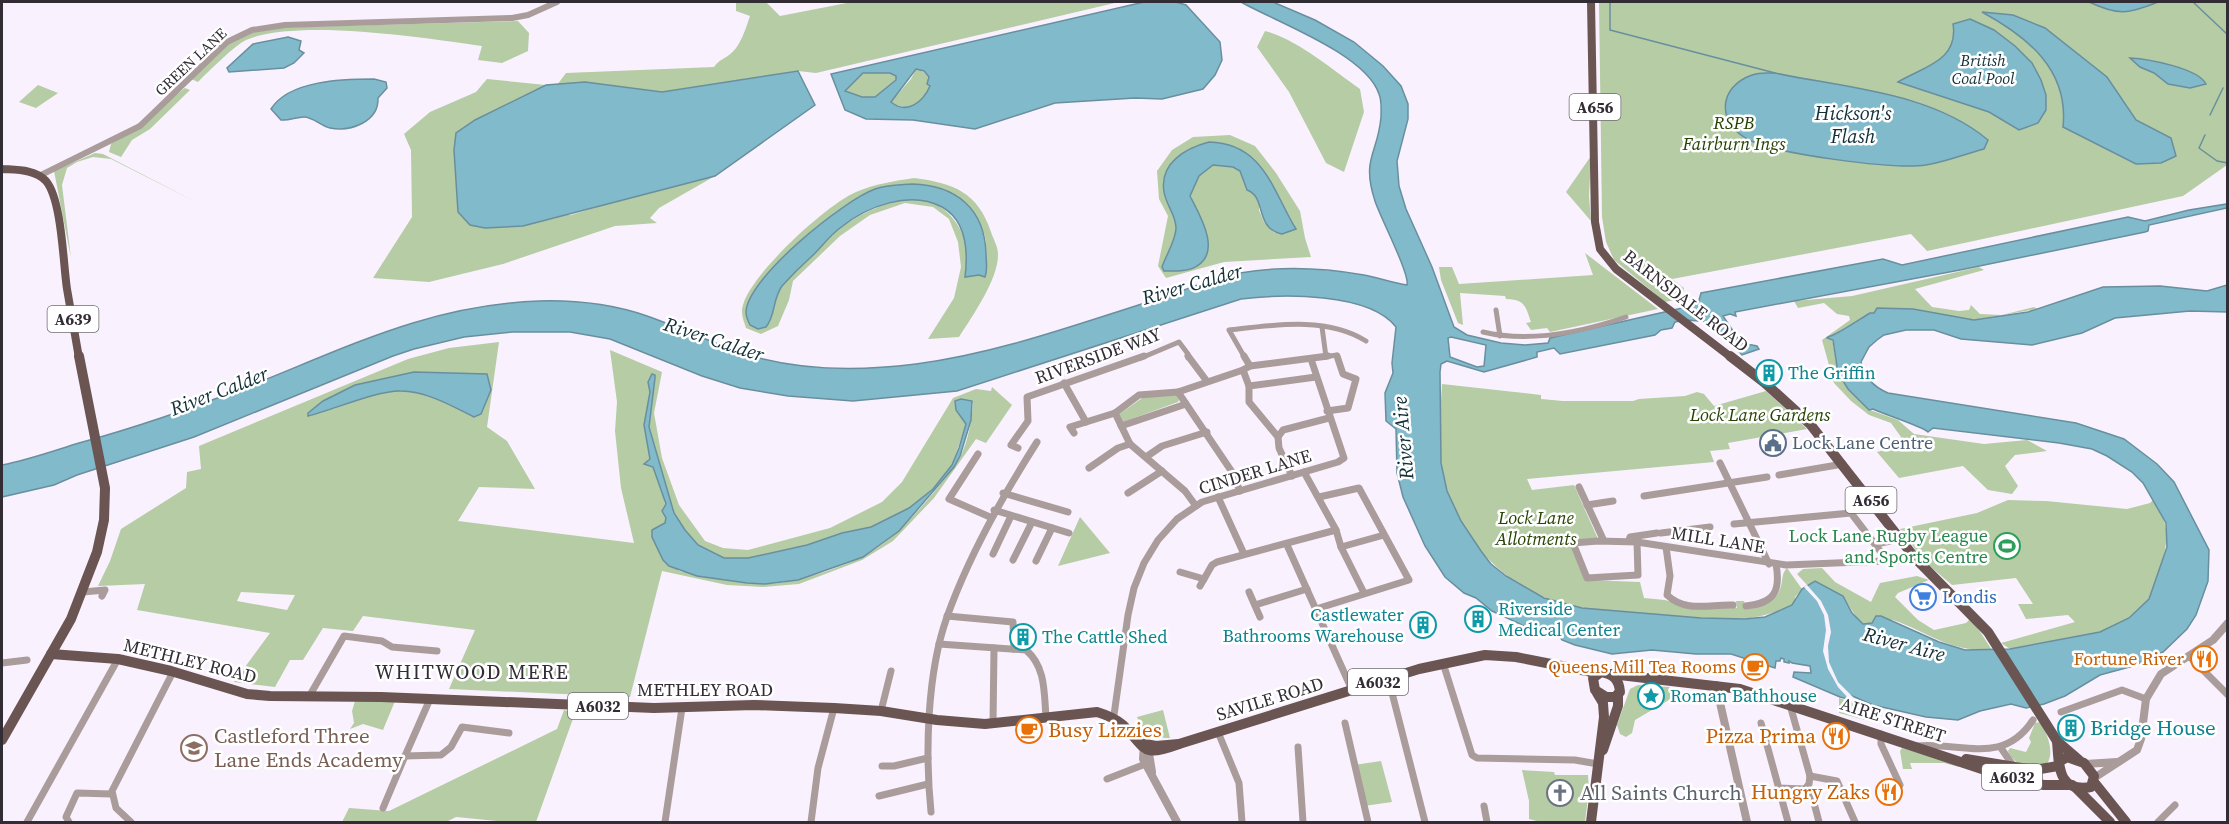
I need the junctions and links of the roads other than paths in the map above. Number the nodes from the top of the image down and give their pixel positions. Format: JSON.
{"nodes":[{"id":1,"x":557,"y":2,"type":"edge"},
{"id":2,"x":1591,"y":2,"type":"edge"},
{"id":3,"x":2,"y":169,"type":"edge"},
{"id":4,"x":39,"y":176,"type":"junction"},
{"id":5,"x":1496,"y":310,"type":"dead end"},
{"id":6,"x":1626,"y":316,"type":"dead end"},
{"id":7,"x":1322,"y":327,"type":"junction"},
{"id":8,"x":1483,"y":332,"type":"dead end"},
{"id":9,"x":1500,"y":336,"type":"junction"},
{"id":10,"x":1366,"y":341,"type":"dead end"},
{"id":11,"x":1326,"y":357,"type":"junction"},
{"id":12,"x":1311,"y":359,"type":"junction"},
{"id":13,"x":1250,"y":366,"type":"junction"},
{"id":14,"x":1243,"y":370,"type":"junction"},
{"id":15,"x":1316,"y":377,"type":"junction"},
{"id":16,"x":1206,"y":380,"type":"junction"},
{"id":17,"x":1064,"y":383,"type":"junction"},
{"id":18,"x":1252,"y":385,"type":"junction"},
{"id":19,"x":1178,"y":392,"type":"junction"},
{"id":20,"x":1186,"y":404,"type":"junction"},
{"id":21,"x":1115,"y":413,"type":"junction"},
{"id":22,"x":1328,"y":414,"type":"junction"},
{"id":23,"x":1086,"y":422,"type":"junction"},
{"id":24,"x":1121,"y":426,"type":"junction"},
{"id":25,"x":1207,"y":432,"type":"junction"},
{"id":26,"x":1074,"y":434,"type":"dead end"},
{"id":27,"x":1278,"y":437,"type":"junction"},
{"id":28,"x":1037,"y":442,"type":"dead end"},
{"id":29,"x":1130,"y":444,"type":"junction"},
{"id":30,"x":1018,"y":448,"type":"dead end"},
{"id":31,"x":978,"y":454,"type":"dead end"},
{"id":32,"x":1146,"y":457,"type":"junction"},
{"id":33,"x":1720,"y":463,"type":"dead end"},
{"id":34,"x":1844,"y":464,"type":"junction"},
{"id":35,"x":1089,"y":468,"type":"dead end"},
{"id":36,"x":1162,"y":471,"type":"junction"},
{"id":37,"x":1304,"y":472,"type":"junction"},
{"id":38,"x":1779,"y":475,"type":"dead end"},
{"id":39,"x":1292,"y":476,"type":"junction"},
{"id":40,"x":1767,"y":477,"type":"dead end"},
{"id":41,"x":1730,"y":482,"type":"junction"},
{"id":42,"x":1579,"y":487,"type":"dead end"},
{"id":43,"x":1240,"y":491,"type":"junction"},
{"id":44,"x":1003,"y":493,"type":"junction"},
{"id":45,"x":1128,"y":493,"type":"dead end"},
{"id":46,"x":1644,"y":496,"type":"dead end"},
{"id":47,"x":1218,"y":497,"type":"junction"},
{"id":48,"x":1319,"y":497,"type":"junction"},
{"id":49,"x":1613,"y":501,"type":"dead end"},
{"id":50,"x":1587,"y":505,"type":"junction"},
{"id":51,"x":1196,"y":506,"type":"junction"},
{"id":52,"x":1068,"y":512,"type":"dead end"},
{"id":53,"x":992,"y":513,"type":"junction"},
{"id":54,"x":1011,"y":516,"type":"junction"},
{"id":55,"x":1032,"y":522,"type":"junction"},
{"id":56,"x":1749,"y":522,"type":"junction"},
{"id":57,"x":1734,"y":524,"type":"dead end"},
{"id":58,"x":1710,"y":527,"type":"dead end"},
{"id":59,"x":1052,"y":528,"type":"junction"},
{"id":60,"x":1336,"y":530,"type":"junction"},
{"id":61,"x":1069,"y":533,"type":"dead end"},
{"id":62,"x":1384,"y":534,"type":"junction"},
{"id":63,"x":1901,"y":538,"type":"junction"},
{"id":64,"x":1603,"y":539,"type":"junction"},
{"id":65,"x":1629,"y":540,"type":"junction"},
{"id":66,"x":1637,"y":542,"type":"junction"},
{"id":67,"x":1876,"y":544,"type":"junction"},
{"id":68,"x":1287,"y":545,"type":"junction"},
{"id":69,"x":1341,"y":547,"type":"junction"},
{"id":70,"x":1666,"y":547,"type":"junction"},
{"id":71,"x":993,"y":554,"type":"dead end"},
{"id":72,"x":1244,"y":554,"type":"junction"},
{"id":73,"x":1013,"y":560,"type":"dead end"},
{"id":74,"x":1887,"y":560,"type":"junction"},
{"id":75,"x":1910,"y":560,"type":"dead end"},
{"id":76,"x":1036,"y":561,"type":"dead end"},
{"id":77,"x":1773,"y":564,"type":"junction"},
{"id":78,"x":1180,"y":572,"type":"dead end"},
{"id":79,"x":1307,"y":589,"type":"junction"},
{"id":80,"x":83,"y":592,"type":"junction"},
{"id":81,"x":1249,"y":592,"type":"dead end"},
{"id":82,"x":1364,"y":593,"type":"junction"},
{"id":83,"x":102,"y":596,"type":"dead end"},
{"id":84,"x":1255,"y":605,"type":"junction"},
{"id":85,"x":1733,"y":605,"type":"dead end"},
{"id":86,"x":1746,"y":606,"type":"dead end"},
{"id":87,"x":1316,"y":609,"type":"junction"},
{"id":88,"x":947,"y":616,"type":"junction"},
{"id":89,"x":1260,"y":617,"type":"dead end"},
{"id":90,"x":2228,"y":622,"type":"edge"},
{"id":91,"x":939,"y":644,"type":"junction"},
{"id":92,"x":994,"y":648,"type":"junction"},
{"id":93,"x":1014,"y":649,"type":"junction"},
{"id":94,"x":437,"y":651,"type":"dead end"},
{"id":95,"x":51,"y":654,"type":"junction"},
{"id":96,"x":2190,"y":657,"type":"junction"},
{"id":97,"x":117,"y":659,"type":"junction"},
{"id":98,"x":27,"y":660,"type":"dead end"},
{"id":99,"x":2,"y":663,"type":"edge"},
{"id":100,"x":1443,"y":663,"type":"junction"},
{"id":101,"x":891,"y":671,"type":"dead end"},
{"id":102,"x":173,"y":672,"type":"junction"},
{"id":103,"x":1581,"y":672,"type":"junction"},
{"id":104,"x":1597,"y":673,"type":"junction"},
{"id":105,"x":1611,"y":674,"type":"junction"},
{"id":106,"x":1632,"y":676,"type":"junction"},
{"id":107,"x":1390,"y":685,"type":"dead end"},
{"id":108,"x":1716,"y":685,"type":"junction"},
{"id":109,"x":1595,"y":689,"type":"junction"},
{"id":110,"x":1352,"y":690,"type":"junction"},
{"id":111,"x":1619,"y":690,"type":"junction"},
{"id":112,"x":310,"y":694,"type":"junction"},
{"id":113,"x":2228,"y":695,"type":"edge"},
{"id":114,"x":430,"y":699,"type":"junction"},
{"id":115,"x":2146,"y":699,"type":"junction"},
{"id":116,"x":1790,"y":704,"type":"junction"},
{"id":117,"x":682,"y":708,"type":"junction"},
{"id":118,"x":834,"y":708,"type":"junction"},
{"id":119,"x":880,"y":711,"type":"junction"},
{"id":120,"x":2061,"y":712,"type":"dead end"},
{"id":121,"x":1114,"y":716,"type":"junction"},
{"id":122,"x":1047,"y":717,"type":"junction"},
{"id":123,"x":929,"y":719,"type":"junction"},
{"id":124,"x":2033,"y":720,"type":"dead end"},
{"id":125,"x":1344,"y":723,"type":"dead end"},
{"id":126,"x":993,"y":724,"type":"junction"},
{"id":127,"x":1772,"y":731,"type":"dead end"},
{"id":128,"x":1218,"y":732,"type":"junction"},
{"id":129,"x":508,"y":733,"type":"dead end"},
{"id":130,"x":1881,"y":734,"type":"junction"},
{"id":131,"x":2,"y":741,"type":"edge"},
{"id":132,"x":2057,"y":741,"type":"junction"},
{"id":133,"x":1916,"y":746,"type":"junction"},
{"id":134,"x":1298,"y":747,"type":"dead end"},
{"id":135,"x":2001,"y":748,"type":"junction"},
{"id":136,"x":1146,"y":754,"type":"junction"},
{"id":137,"x":405,"y":756,"type":"junction"},
{"id":138,"x":1974,"y":758,"type":"junction"},
{"id":139,"x":928,"y":759,"type":"junction"},
{"id":140,"x":2082,"y":762,"type":"junction"},
{"id":141,"x":2118,"y":762,"type":"junction"},
{"id":142,"x":1598,"y":764,"type":"junction"},
{"id":143,"x":2059,"y":764,"type":"junction"},
{"id":144,"x":882,"y":766,"type":"dead end"},
{"id":145,"x":2014,"y":767,"type":"junction"},
{"id":146,"x":1810,"y":776,"type":"junction"},
{"id":147,"x":1107,"y":779,"type":"dead end"},
{"id":148,"x":2094,"y":780,"type":"junction"},
{"id":149,"x":928,"y":784,"type":"junction"},
{"id":150,"x":1900,"y":786,"type":"dead end"},
{"id":151,"x":2074,"y":786,"type":"junction"},
{"id":152,"x":1778,"y":788,"type":"junction"},
{"id":153,"x":1805,"y":789,"type":"junction"},
{"id":154,"x":111,"y":794,"type":"junction"},
{"id":155,"x":879,"y":796,"type":"dead end"},
{"id":156,"x":2175,"y":805,"type":"dead end"},
{"id":157,"x":1484,"y":806,"type":"dead end"},
{"id":158,"x":383,"y":808,"type":"dead end"},
{"id":159,"x":931,"y":812,"type":"dead end"},
{"id":160,"x":2106,"y":820,"type":"edge"},
{"id":161,"x":27,"y":822,"type":"edge"},
{"id":162,"x":69,"y":822,"type":"edge"},
{"id":163,"x":131,"y":822,"type":"edge"},
{"id":164,"x":665,"y":822,"type":"edge"},
{"id":165,"x":811,"y":822,"type":"edge"},
{"id":166,"x":1177,"y":822,"type":"edge"},
{"id":167,"x":1242,"y":822,"type":"edge"},
{"id":168,"x":1303,"y":822,"type":"edge"},
{"id":169,"x":1368,"y":822,"type":"edge"},
{"id":170,"x":1425,"y":822,"type":"edge"},
{"id":171,"x":1488,"y":822,"type":"edge"},
{"id":172,"x":1591,"y":822,"type":"edge"},
{"id":173,"x":1747,"y":822,"type":"edge"},
{"id":174,"x":1788,"y":822,"type":"edge"},
{"id":175,"x":1819,"y":822,"type":"edge"},
{"id":176,"x":1855,"y":822,"type":"edge"},
{"id":177,"x":2127,"y":822,"type":"edge"},
{"id":178,"x":2158,"y":822,"type":"edge"}],
"edges":[{"from":1,"to":4,"type":"street","name":"GREEN LANE"},
{"from":2,"to":34,"type":"main road","name":"BARNSDALE ROAD","number":"A656"},
{"from":3,"to":4,"type":"main road"},
{"from":4,"to":80,"type":"main road","number":"A639"},
{"from":5,"to":9,"type":"street"},
{"from":6,"to":9,"type":"street"},
{"from":7,"to":10,"type":"street"},
{"from":7,"to":11,"type":"street"},
{"from":7,"to":13,"type":"street"},
{"from":8,"to":9,"type":"street"},
{"from":11,"to":12,"type":"street"},
{"from":11,"to":22,"type":"street"},
{"from":12,"to":13,"type":"street"},
{"from":12,"to":15,"type":"street","name":"CINDER LANE"},
{"from":13,"to":14,"type":"street"},
{"from":14,"to":16,"type":"street"},
{"from":14,"to":18,"type":"street"},
{"from":15,"to":18,"type":"street"},
{"from":15,"to":22,"type":"street","name":"CINDER LANE"},
{"from":16,"to":17,"type":"street","name":"RIVERSIDE WAY"},
{"from":16,"to":19,"type":"street"},
{"from":17,"to":23,"type":"street"},
{"from":17,"to":30,"type":"street","name":"RIVERSIDE WAY"},
{"from":18,"to":27,"type":"street"},
{"from":19,"to":20,"type":"street"},
{"from":19,"to":21,"type":"street"},
{"from":20,"to":24,"type":"street"},
{"from":20,"to":25,"type":"street"},
{"from":21,"to":23,"type":"street"},
{"from":21,"to":24,"type":"street"},
{"from":22,"to":27,"type":"street"},
{"from":22,"to":37,"type":"street","name":"CINDER LANE"},
{"from":23,"to":26,"type":"street"},
{"from":24,"to":29,"type":"street"},
{"from":25,"to":32,"type":"street"},
{"from":25,"to":43,"type":"street"},
{"from":27,"to":39,"type":"street"},
{"from":28,"to":44,"type":"street"},
{"from":29,"to":32,"type":"street"},
{"from":29,"to":35,"type":"street"},
{"from":31,"to":53,"type":"street"},
{"from":32,"to":36,"type":"street"},
{"from":33,"to":41,"type":"street"},
{"from":34,"to":38,"type":"street"},
{"from":34,"to":63,"type":"main road","number":"A656"},
{"from":36,"to":45,"type":"street"},
{"from":36,"to":51,"type":"street"},
{"from":37,"to":39,"type":"street","name":"CINDER LANE"},
{"from":37,"to":48,"type":"street"},
{"from":39,"to":43,"type":"street","name":"CINDER LANE"},
{"from":40,"to":41,"type":"street"},
{"from":41,"to":46,"type":"street"},
{"from":41,"to":56,"type":"street"},
{"from":42,"to":50,"type":"street"},
{"from":43,"to":47,"type":"street","name":"CINDER LANE"},
{"from":44,"to":52,"type":"street"},
{"from":44,"to":53,"type":"street"},
{"from":47,"to":51,"type":"street","name":"CINDER LANE"},
{"from":47,"to":72,"type":"street"},
{"from":48,"to":60,"type":"street"},
{"from":48,"to":62,"type":"street"},
{"from":49,"to":50,"type":"street"},
{"from":50,"to":64,"type":"street"},
{"from":51,"to":121,"type":"street","name":"CINDER LANE"},
{"from":53,"to":54,"type":"street"},
{"from":53,"to":88,"type":"street"},
{"from":54,"to":55,"type":"street"},
{"from":54,"to":71,"type":"street"},
{"from":55,"to":59,"type":"street"},
{"from":55,"to":73,"type":"street"},
{"from":56,"to":57,"type":"street"},
{"from":56,"to":67,"type":"street"},
{"from":56,"to":77,"type":"street"},
{"from":58,"to":65,"type":"street"},
{"from":59,"to":61,"type":"street"},
{"from":59,"to":76,"type":"street"},
{"from":60,"to":68,"type":"street"},
{"from":60,"to":69,"type":"street"},
{"from":62,"to":69,"type":"street"},
{"from":62,"to":82,"type":"street"},
{"from":63,"to":67,"type":"street"},
{"from":63,"to":132,"type":"main road","number":"A656"},
{"from":64,"to":65,"type":"street"},
{"from":64,"to":66,"type":"street"},
{"from":65,"to":66,"type":"street","name":"MILL LANE"},
{"from":66,"to":70,"type":"street","name":"MILL LANE"},
{"from":67,"to":74,"type":"street"},
{"from":68,"to":72,"type":"street"},
{"from":68,"to":79,"type":"street"},
{"from":69,"to":82,"type":"street"},
{"from":70,"to":77,"type":"street","name":"MILL LANE"},
{"from":70,"to":85,"type":"street"},
{"from":72,"to":78,"type":"street"},
{"from":74,"to":75,"type":"street","name":"MILL LANE"},
{"from":74,"to":77,"type":"street","name":"MILL LANE"},
{"from":77,"to":86,"type":"street"},
{"from":79,"to":84,"type":"street"},
{"from":79,"to":87,"type":"street"},
{"from":80,"to":83,"type":"street"},
{"from":80,"to":95,"type":"main road","number":"A639"},
{"from":81,"to":84,"type":"street"},
{"from":82,"to":87,"type":"street"},
{"from":84,"to":89,"type":"street"},
{"from":87,"to":110,"type":"street"},
{"from":88,"to":91,"type":"street"},
{"from":88,"to":93,"type":"street"},
{"from":90,"to":96,"type":"street"},
{"from":91,"to":92,"type":"street"},
{"from":91,"to":123,"type":"street"},
{"from":92,"to":93,"type":"street"},
{"from":92,"to":126,"type":"street"},
{"from":93,"to":122,"type":"street"},
{"from":94,"to":112,"type":"street"},
{"from":95,"to":97,"type":"main road","name":"METHLEY ROAD","number":"A6032"},
{"from":95,"to":131,"type":"main road","number":"A639"},
{"from":96,"to":113,"type":"street"},
{"from":96,"to":115,"type":"street"},
{"from":97,"to":102,"type":"main road","name":"METHLEY ROAD","number":"A6032"},
{"from":97,"to":161,"type":"street"},
{"from":98,"to":99,"type":"street"},
{"from":100,"to":103,"type":"main road","name":"SAVILE ROAD","number":"A6032"},
{"from":100,"to":110,"type":"main road","name":"SAVILE ROAD","number":"A6032"},
{"from":100,"to":142,"type":"street"},
{"from":101,"to":119,"type":"street"},
{"from":102,"to":112,"type":"main road","name":"METHLEY ROAD","number":"A6032"},
{"from":102,"to":154,"type":"street"},
{"from":103,"to":104,"type":"main road","name":"SAVILE ROAD","number":"A6032"},
{"from":103,"to":109,"type":"main road"},
{"from":104,"to":105,"type":"main road","number":"A6032"},
{"from":104,"to":109,"type":"main road"},
{"from":105,"to":106,"type":"main road","number":"A6032"},
{"from":105,"to":111,"type":"main road"},
{"from":106,"to":108,"type":"main road","number":"A6032"},
{"from":106,"to":111,"type":"main road"},
{"from":107,"to":170,"type":"street"},
{"from":108,"to":116,"type":"main road","name":"AIRE STREET","number":"A6032"},
{"from":108,"to":173,"type":"street"},
{"from":109,"to":111,"type":"main road"},
{"from":109,"to":142,"type":"main road"},
{"from":110,"to":128,"type":"main road","name":"SAVILE ROAD","number":"A6032"},
{"from":111,"to":142,"type":"main road"},
{"from":112,"to":114,"type":"main road","name":"METHLEY ROAD","number":"A6032"},
{"from":114,"to":117,"type":"main road","name":"METHLEY ROAD","number":"A6032"},
{"from":114,"to":137,"type":"street"},
{"from":115,"to":120,"type":"street"},
{"from":115,"to":141,"type":"street"},
{"from":116,"to":130,"type":"main road","name":"AIRE STREET","number":"A6032"},
{"from":116,"to":146,"type":"street"},
{"from":117,"to":118,"type":"main road","name":"METHLEY ROAD","number":"A6032"},
{"from":117,"to":164,"type":"street"},
{"from":118,"to":119,"type":"main road","name":"METHLEY ROAD","number":"A6032"},
{"from":118,"to":165,"type":"street"},
{"from":119,"to":123,"type":"main road","name":"METHLEY ROAD","number":"A6032"},
{"from":121,"to":122,"type":"main road","name":"METHLEY ROAD","number":"A6032"},
{"from":121,"to":136,"type":"main road"},
{"from":122,"to":126,"type":"main road","name":"METHLEY ROAD","number":"A6032"},
{"from":123,"to":126,"type":"main road","name":"METHLEY ROAD","number":"A6032"},
{"from":123,"to":139,"type":"street"},
{"from":124,"to":135,"type":"street"},
{"from":125,"to":169,"type":"street"},
{"from":127,"to":152,"type":"street"},
{"from":128,"to":136,"type":"main road","name":"SAVILE ROAD","number":"A6032"},
{"from":128,"to":167,"type":"street"},
{"from":129,"to":137,"type":"street"},
{"from":130,"to":133,"type":"main road","name":"AIRE STREET","number":"A6032"},
{"from":130,"to":150,"type":"street"},
{"from":132,"to":140,"type":"main road","number":"A656"},
{"from":132,"to":143,"type":"main road","number":"A656"},
{"from":133,"to":138,"type":"main road","name":"AIRE STREET","number":"A6032"},
{"from":133,"to":138,"type":"street"},
{"from":134,"to":168,"type":"street"},
{"from":135,"to":138,"type":"street"},
{"from":135,"to":145,"type":"street"},
{"from":136,"to":147,"type":"street"},
{"from":136,"to":166,"type":"street"},
{"from":137,"to":158,"type":"street"},
{"from":138,"to":145,"type":"main road","name":"AIRE STREET","number":"A6032"},
{"from":138,"to":151,"type":"main road","name":"AIRE STREET","number":"A6032"},
{"from":139,"to":144,"type":"street"},
{"from":139,"to":149,"type":"street"},
{"from":140,"to":141,"type":"street"},
{"from":140,"to":143,"type":"main road","name":"AIRE STREET"},
{"from":140,"to":148,"type":"main road","number":"A656"},
{"from":141,"to":148,"type":"street"},
{"from":142,"to":172,"type":"main road"},
{"from":143,"to":145,"type":"main road","name":"AIRE STREET","number":"A6032"},
{"from":143,"to":151,"type":"main road"},
{"from":146,"to":153,"type":"street"},
{"from":146,"to":176,"type":"street"},
{"from":148,"to":151,"type":"main road","name":"AIRE STREET"},
{"from":148,"to":177,"type":"main road","number":"A656"},
{"from":149,"to":155,"type":"street"},
{"from":149,"to":159,"type":"street"},
{"from":151,"to":160,"type":"main road"},
{"from":152,"to":153,"type":"street"},
{"from":152,"to":174,"type":"street"},
{"from":153,"to":175,"type":"street"},
{"from":154,"to":162,"type":"street"},
{"from":154,"to":163,"type":"street"},
{"from":156,"to":178,"type":"street"},
{"from":157,"to":171,"type":"street"}]}
